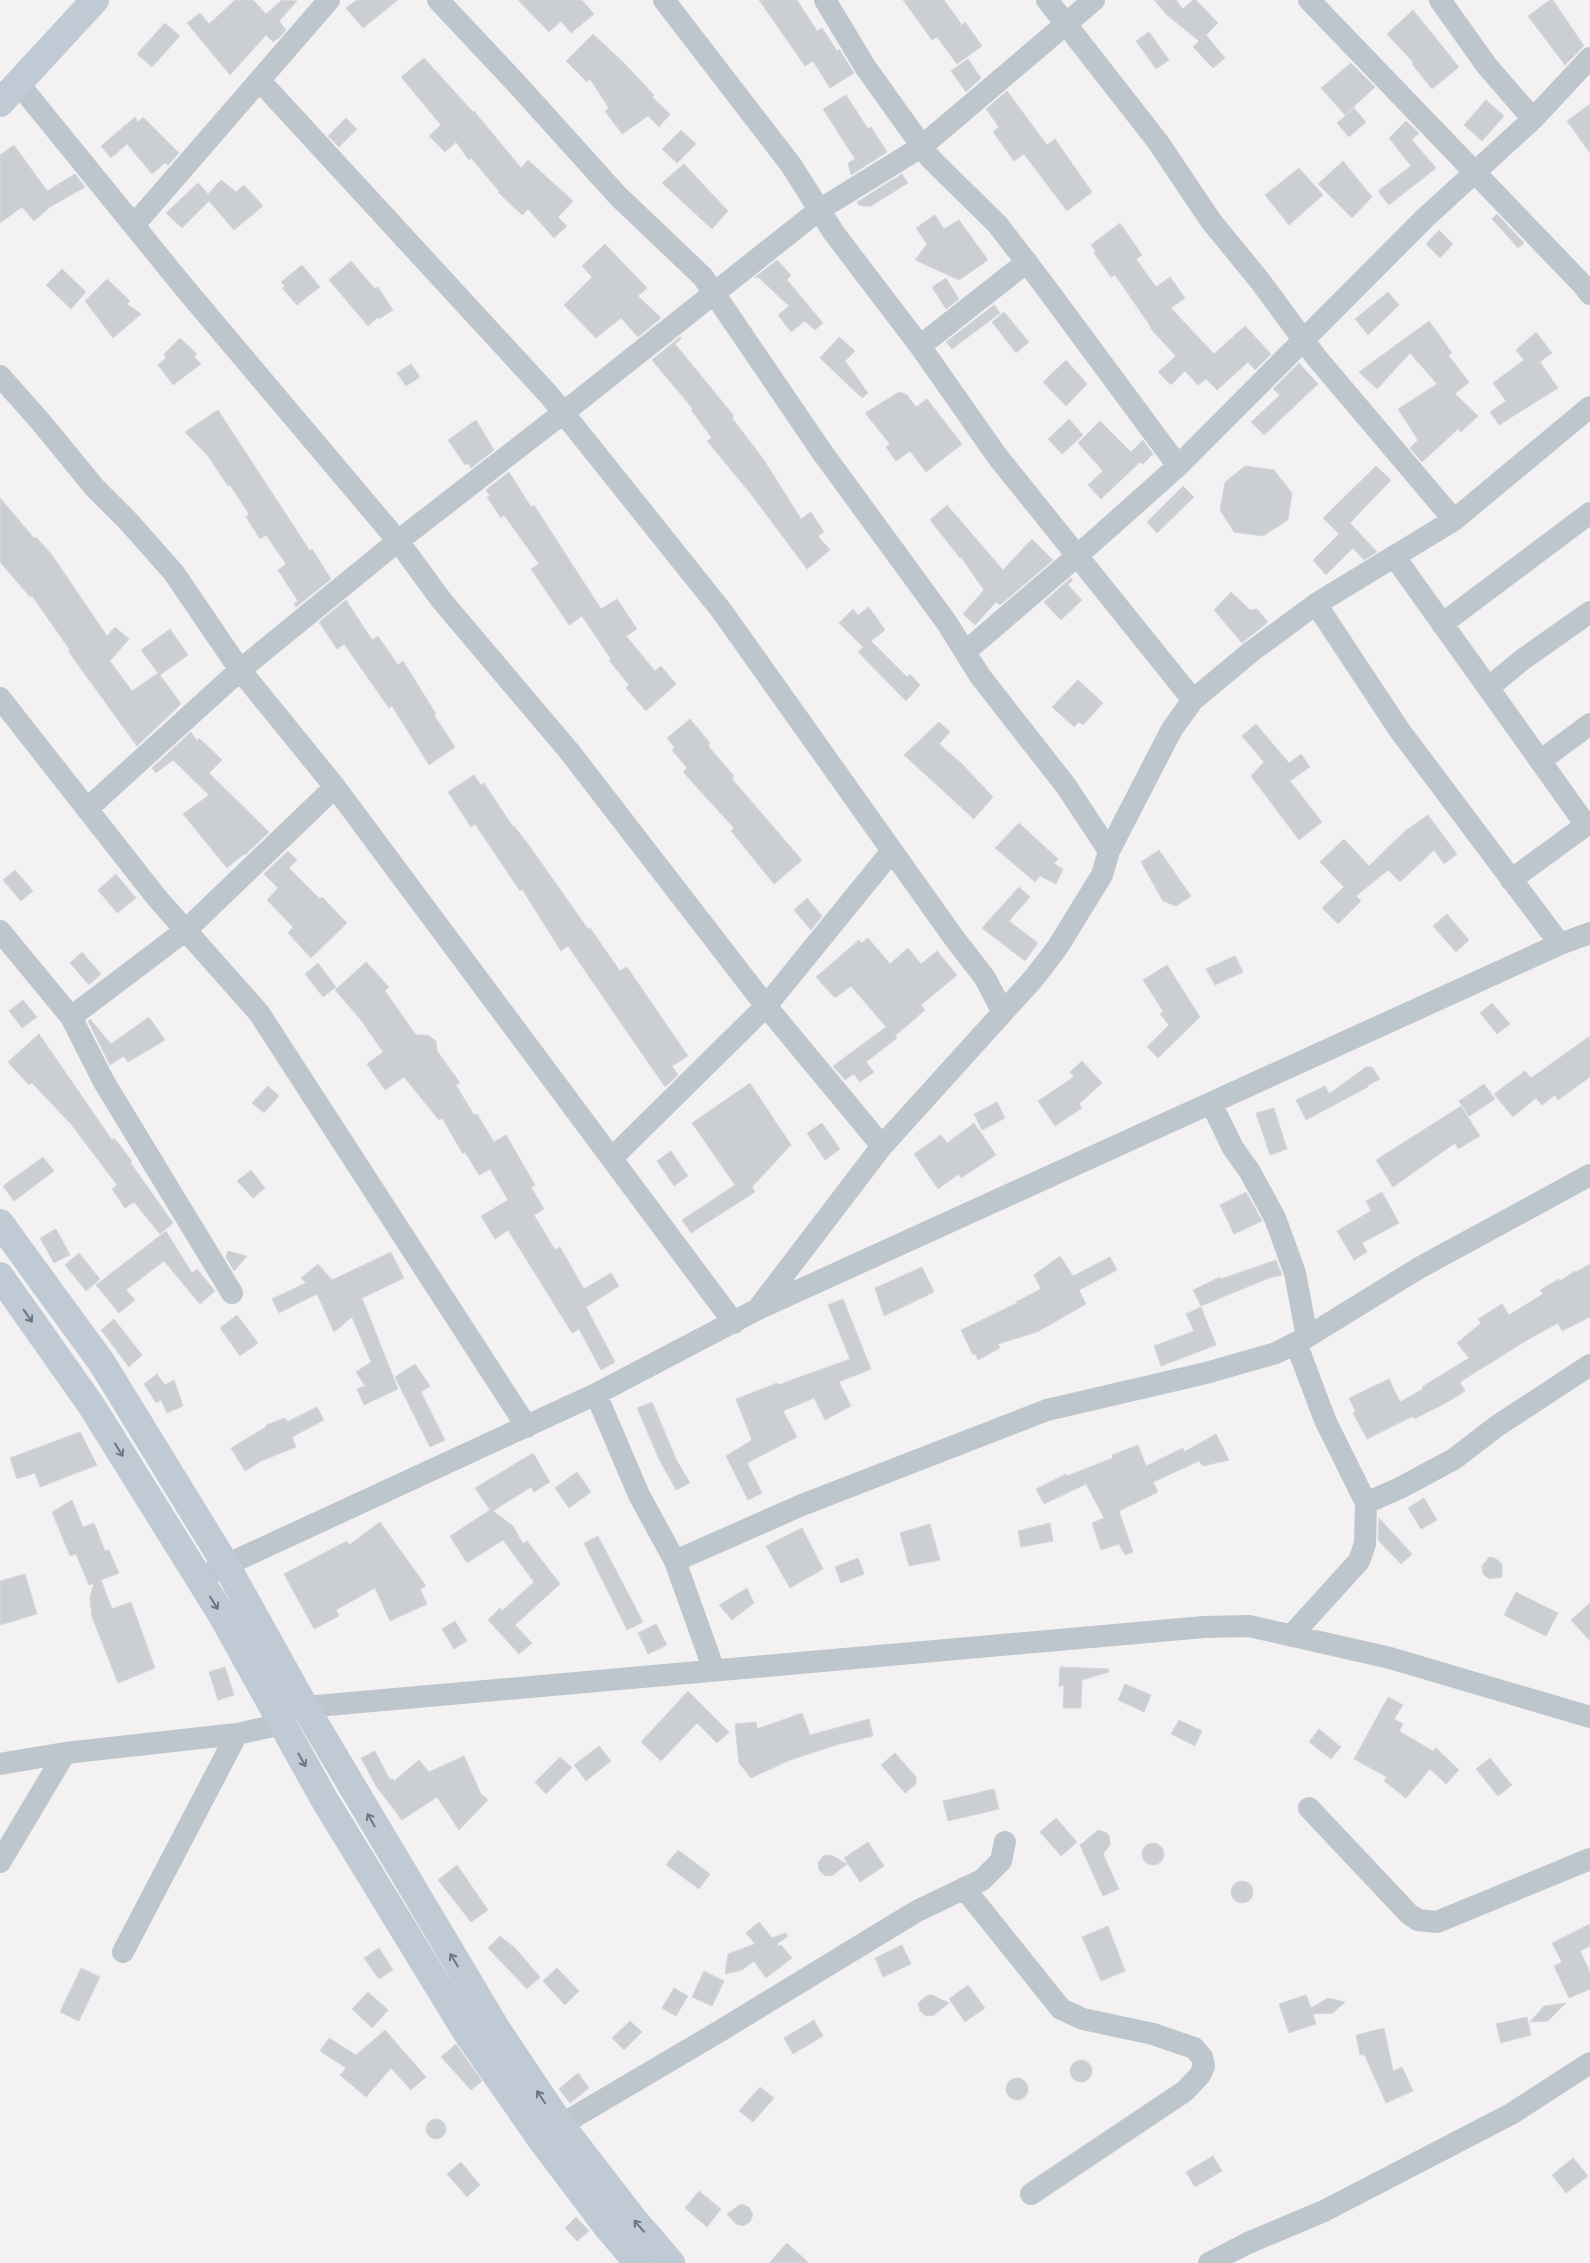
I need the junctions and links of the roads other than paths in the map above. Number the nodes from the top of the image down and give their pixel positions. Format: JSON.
{"nodes":[{"id":1,"x":95,"y":0,"type":"edge"},
{"id":2,"x":329,"y":0,"type":"edge"},
{"id":3,"x":438,"y":0,"type":"edge"},
{"id":4,"x":664,"y":0,"type":"edge"},
{"id":5,"x":825,"y":0,"type":"edge"},
{"id":6,"x":1046,"y":0,"type":"edge"},
{"id":7,"x":1094,"y":0,"type":"edge"},
{"id":8,"x":1309,"y":0,"type":"edge"},
{"id":9,"x":1440,"y":0,"type":"edge"},
{"id":10,"x":1065,"y":24,"type":"junction"},
{"id":11,"x":1590,"y":58,"type":"edge"},
{"id":12,"x":260,"y":81,"type":"junction"},
{"id":13,"x":18,"y":83,"type":"junction"},
{"id":14,"x":0,"y":103,"type":"edge"},
{"id":15,"x":1532,"y":119,"type":"junction"},
{"id":16,"x":921,"y":147,"type":"junction"},
{"id":17,"x":1474,"y":171,"type":"junction"},
{"id":18,"x":819,"y":210,"type":"junction"},
{"id":19,"x":134,"y":225,"type":"junction"},
{"id":20,"x":1026,"y":262,"type":"junction"},
{"id":21,"x":1588,"y":286,"type":"edge"},
{"id":22,"x":715,"y":294,"type":"junction"},
{"id":23,"x":1304,"y":340,"type":"junction"},
{"id":24,"x":920,"y":346,"type":"junction"},
{"id":25,"x":0,"y":376,"type":"edge"},
{"id":26,"x":1590,"y":407,"type":"edge"},
{"id":27,"x":563,"y":413,"type":"junction"},
{"id":28,"x":1178,"y":466,"type":"junction"},
{"id":29,"x":1590,"y":513,"type":"edge"},
{"id":30,"x":1454,"y":520,"type":"junction"},
{"id":31,"x":398,"y":540,"type":"junction"},
{"id":32,"x":1077,"y":556,"type":"junction"},
{"id":33,"x":1394,"y":556,"type":"junction"},
{"id":34,"x":1316,"y":604,"type":"junction"},
{"id":35,"x":1590,"y":612,"type":"edge"},
{"id":36,"x":1442,"y":624,"type":"junction"},
{"id":37,"x":965,"y":652,"type":"junction"},
{"id":38,"x":240,"y":670,"type":"junction"},
{"id":39,"x":1488,"y":688,"type":"junction"},
{"id":40,"x":0,"y":698,"type":"edge"},
{"id":41,"x":1193,"y":700,"type":"junction"},
{"id":42,"x":1590,"y":724,"type":"edge"},
{"id":43,"x":1540,"y":761,"type":"junction"},
{"id":44,"x":335,"y":787,"type":"junction"},
{"id":45,"x":87,"y":809,"type":"junction"},
{"id":46,"x":1588,"y":824,"type":"edge"},
{"id":47,"x":892,"y":851,"type":"junction"},
{"id":48,"x":1109,"y":851,"type":"junction"},
{"id":49,"x":1511,"y":880,"type":"junction"},
{"id":50,"x":186,"y":930,"type":"junction"},
{"id":51,"x":0,"y":931,"type":"edge"},
{"id":52,"x":1590,"y":933,"type":"edge"},
{"id":53,"x":1560,"y":944,"type":"junction"},
{"id":54,"x":766,"y":1006,"type":"junction"},
{"id":55,"x":1002,"y":1011,"type":"junction"},
{"id":56,"x":71,"y":1017,"type":"junction"},
{"id":57,"x":1211,"y":1103,"type":"junction"},
{"id":58,"x":882,"y":1146,"type":"junction"},
{"id":59,"x":612,"y":1158,"type":"junction"},
{"id":60,"x":1590,"y":1175,"type":"edge"},
{"id":61,"x":0,"y":1223,"type":"edge"},
{"id":62,"x":0,"y":1276,"type":"edge"},
{"id":63,"x":232,"y":1293,"type":"dead end"},
{"id":64,"x":758,"y":1309,"type":"junction"},
{"id":65,"x":734,"y":1323,"type":"junction"},
{"id":66,"x":1302,"y":1340,"type":"junction"},
{"id":67,"x":1590,"y":1365,"type":"edge"},
{"id":68,"x":596,"y":1394,"type":"junction"},
{"id":69,"x":527,"y":1427,"type":"junction"},
{"id":70,"x":1366,"y":1503,"type":"junction"},
{"id":71,"x":675,"y":1561,"type":"junction"},
{"id":72,"x":226,"y":1565,"type":"junction"},
{"id":73,"x":199,"y":1579,"type":"junction"},
{"id":74,"x":1291,"y":1636,"type":"junction"},
{"id":75,"x":714,"y":1670,"type":"junction"},
{"id":76,"x":305,"y":1707,"type":"junction"},
{"id":77,"x":1590,"y":1717,"type":"edge"},
{"id":78,"x":282,"y":1724,"type":"junction"},
{"id":79,"x":237,"y":1734,"type":"junction"},
{"id":80,"x":64,"y":1753,"type":"junction"},
{"id":81,"x":0,"y":1764,"type":"edge"},
{"id":82,"x":1309,"y":1808,"type":"dead end"},
{"id":83,"x":1005,"y":1842,"type":"dead end"},
{"id":84,"x":1590,"y":1859,"type":"edge"},
{"id":85,"x":0,"y":1862,"type":"edge"},
{"id":86,"x":964,"y":1888,"type":"junction"},
{"id":87,"x":123,"y":1952,"type":"dead end"},
{"id":88,"x":1590,"y":2064,"type":"edge"},
{"id":89,"x":550,"y":2131,"type":"junction"},
{"id":90,"x":1031,"y":2194,"type":"dead end"},
{"id":91,"x":638,"y":2263,"type":"edge"},
{"id":92,"x":671,"y":2263,"type":"edge"},
{"id":93,"x":1209,"y":2263,"type":"edge"}],
"edges":[{"from":1,"to":13,"type":"main road"},
{"from":2,"to":12,"type":"street"},
{"from":3,"to":22,"type":"street"},
{"from":4,"to":18,"type":"street"},
{"from":5,"to":16,"type":"street"},
{"from":6,"to":10,"type":"street"},
{"from":7,"to":10,"type":"street"},
{"from":8,"to":17,"type":"street"},
{"from":9,"to":15,"type":"street"},
{"from":10,"to":16,"type":"street"},
{"from":10,"to":23,"type":"street"},
{"from":11,"to":15,"type":"street"},
{"from":12,"to":19,"type":"street"},
{"from":12,"to":27,"type":"street"},
{"from":13,"to":14,"type":"main road"},
{"from":13,"to":19,"type":"street"},
{"from":15,"to":17,"type":"street"},
{"from":16,"to":18,"type":"street"},
{"from":16,"to":20,"type":"street"},
{"from":17,"to":21,"type":"street"},
{"from":17,"to":23,"type":"street"},
{"from":18,"to":22,"type":"street"},
{"from":18,"to":24,"type":"street"},
{"from":19,"to":31,"type":"street"},
{"from":20,"to":24,"type":"street"},
{"from":20,"to":28,"type":"street"},
{"from":22,"to":27,"type":"street"},
{"from":22,"to":37,"type":"street"},
{"from":23,"to":28,"type":"street"},
{"from":23,"to":30,"type":"street"},
{"from":24,"to":32,"type":"street"},
{"from":25,"to":38,"type":"street"},
{"from":26,"to":30,"type":"street"},
{"from":27,"to":31,"type":"street"},
{"from":27,"to":47,"type":"street"},
{"from":28,"to":32,"type":"street"},
{"from":29,"to":36,"type":"street"},
{"from":30,"to":33,"type":"street"},
{"from":31,"to":38,"type":"street"},
{"from":31,"to":54,"type":"street"},
{"from":32,"to":37,"type":"street"},
{"from":32,"to":41,"type":"street"},
{"from":33,"to":34,"type":"street"},
{"from":33,"to":36,"type":"street"},
{"from":34,"to":41,"type":"street"},
{"from":34,"to":49,"type":"street"},
{"from":35,"to":39,"type":"street"},
{"from":36,"to":39,"type":"street"},
{"from":37,"to":48,"type":"street"},
{"from":38,"to":44,"type":"street"},
{"from":38,"to":45,"type":"street"},
{"from":39,"to":43,"type":"street"},
{"from":40,"to":45,"type":"street"},
{"from":41,"to":48,"type":"street"},
{"from":42,"to":43,"type":"street"},
{"from":43,"to":46,"type":"street"},
{"from":44,"to":50,"type":"street"},
{"from":44,"to":59,"type":"street"},
{"from":45,"to":50,"type":"street"},
{"from":46,"to":49,"type":"street"},
{"from":47,"to":54,"type":"street"},
{"from":47,"to":55,"type":"street"},
{"from":48,"to":55,"type":"street"},
{"from":49,"to":53,"type":"street"},
{"from":50,"to":56,"type":"street"},
{"from":50,"to":69,"type":"street"},
{"from":51,"to":56,"type":"street"},
{"from":52,"to":53,"type":"street"},
{"from":53,"to":57,"type":"street"},
{"from":54,"to":58,"type":"street"},
{"from":54,"to":59,"type":"street"},
{"from":55,"to":58,"type":"street"},
{"from":56,"to":63,"type":"street"},
{"from":57,"to":64,"type":"street"},
{"from":57,"to":66,"type":"street"},
{"from":58,"to":64,"type":"street"},
{"from":59,"to":65,"type":"street"},
{"from":60,"to":66,"type":"street"},
{"from":61,"to":72,"type":"main road"},
{"from":62,"to":73,"type":"main road","one_way":true},
{"from":64,"to":65,"type":"street"},
{"from":65,"to":68,"type":"street"},
{"from":66,"to":70,"type":"street"},
{"from":66,"to":71,"type":"street"},
{"from":67,"to":70,"type":"street"},
{"from":68,"to":69,"type":"street"},
{"from":68,"to":71,"type":"street"},
{"from":69,"to":72,"type":"street"},
{"from":70,"to":74,"type":"street"},
{"from":71,"to":75,"type":"street"},
{"from":72,"to":73,"type":"street"},
{"from":72,"to":76,"type":"main road"},
{"from":73,"to":78,"type":"main road","one_way":true},
{"from":74,"to":75,"type":"street"},
{"from":74,"to":77,"type":"street"},
{"from":75,"to":76,"type":"street"},
{"from":89,"to":76,"type":"main road","one_way":true},
{"from":78,"to":79,"type":"street"},
{"from":78,"to":89,"type":"main road","one_way":true},
{"from":79,"to":80,"type":"street"},
{"from":79,"to":87,"type":"street"},
{"from":80,"to":81,"type":"street"},
{"from":80,"to":85,"type":"street"},
{"from":82,"to":84,"type":"street"},
{"from":83,"to":86,"type":"street"},
{"from":86,"to":89,"type":"street"},
{"from":86,"to":90,"type":"street"},
{"from":88,"to":93,"type":"street"},
{"from":89,"to":91,"type":"main road"},
{"from":92,"to":89,"type":"main road","one_way":true}]}
